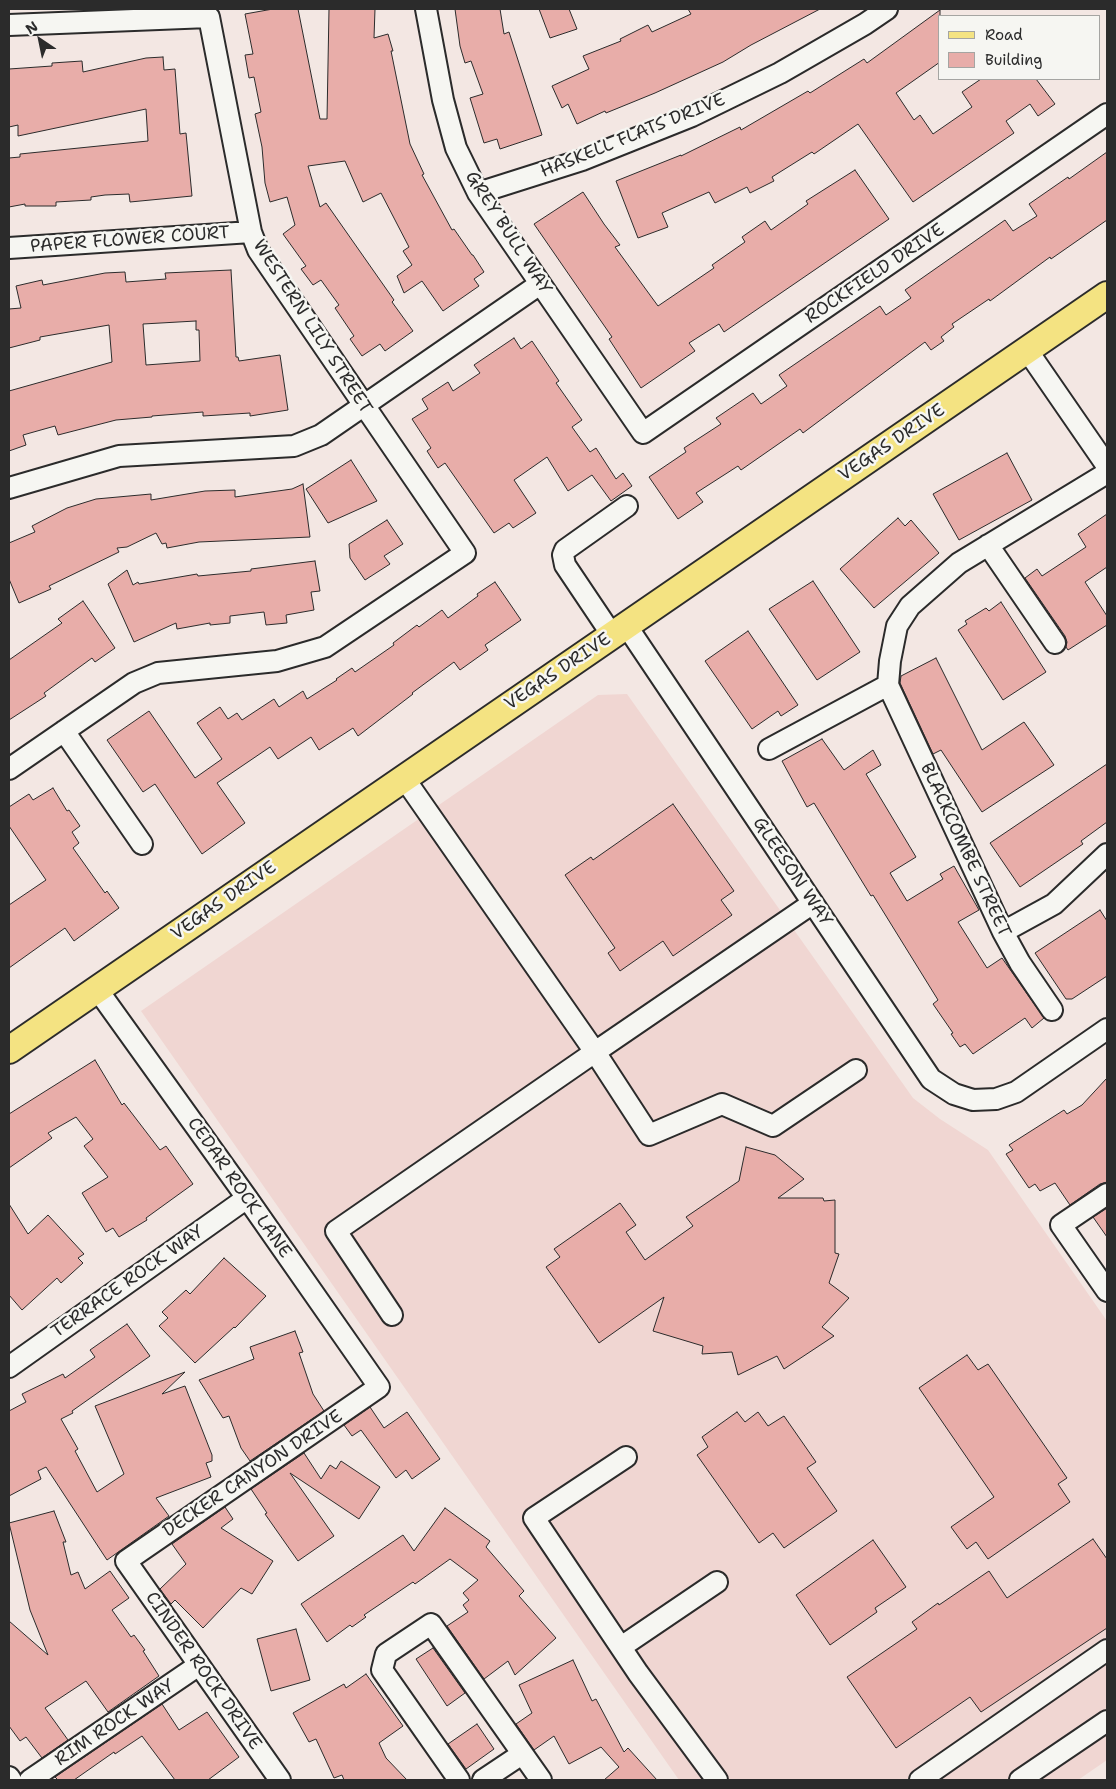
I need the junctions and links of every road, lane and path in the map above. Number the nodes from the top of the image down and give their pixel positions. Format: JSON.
{"nodes":[{"id":1,"x":426,"y":9,"type":"edge"},
{"id":2,"x":887,"y":9,"type":"edge"},
{"id":3,"x":99,"y":15,"type":"edge"},
{"id":4,"x":9,"y":25,"type":"edge"},
{"id":5,"x":1107,"y":114,"type":"edge"},
{"id":6,"x":478,"y":193,"type":"junction"},
{"id":7,"x":251,"y":232,"type":"junction"},
{"id":8,"x":9,"y":248,"type":"edge"},
{"id":9,"x":540,"y":284,"type":"junction"},
{"id":10,"x":1107,"y":295,"type":"edge"},
{"id":11,"x":1027,"y":350,"type":"junction"},
{"id":12,"x":363,"y":406,"type":"junction"},
{"id":13,"x":643,"y":433,"type":"joint"},
{"id":14,"x":1107,"y":466,"type":"edge"},
{"id":15,"x":1107,"y":473,"type":"edge"},
{"id":16,"x":9,"y":488,"type":"edge"},
{"id":17,"x":627,"y":506,"type":"dead end"},
{"id":18,"x":988,"y":545,"type":"junction"},
{"id":19,"x":619,"y":630,"type":"junction"},
{"id":20,"x":1055,"y":644,"type":"dead end"},
{"id":21,"x":888,"y":685,"type":"junction"},
{"id":22,"x":64,"y":731,"type":"junction"},
{"id":23,"x":770,"y":749,"type":"dead end"},
{"id":24,"x":9,"y":769,"type":"edge"},
{"id":25,"x":404,"y":778,"type":"junction"},
{"id":26,"x":142,"y":844,"type":"dead end"},
{"id":27,"x":1107,"y":854,"type":"edge"},
{"id":28,"x":813,"y":903,"type":"junction"},
{"id":29,"x":1003,"y":932,"type":"junction"},
{"id":30,"x":97,"y":989,"type":"junction"},
{"id":31,"x":1052,"y":1010,"type":"dead end"},
{"id":32,"x":1107,"y":1030,"type":"edge"},
{"id":33,"x":9,"y":1050,"type":"edge"},
{"id":34,"x":595,"y":1052,"type":"junction"},
{"id":35,"x":856,"y":1070,"type":"dead end"},
{"id":36,"x":1107,"y":1194,"type":"edge"},
{"id":37,"x":247,"y":1198,"type":"junction"},
{"id":38,"x":1107,"y":1291,"type":"edge"},
{"id":39,"x":392,"y":1315,"type":"dead end"},
{"id":40,"x":9,"y":1366,"type":"edge"},
{"id":41,"x":379,"y":1387,"type":"joint"},
{"id":42,"x":626,"y":1458,"type":"dead end"},
{"id":43,"x":126,"y":1561,"type":"joint"},
{"id":44,"x":717,"y":1582,"type":"dead end"},
{"id":45,"x":621,"y":1647,"type":"junction"},
{"id":46,"x":1107,"y":1650,"type":"edge"},
{"id":47,"x":199,"y":1665,"type":"junction"},
{"id":48,"x":1107,"y":1721,"type":"edge"},
{"id":49,"x":522,"y":1754,"type":"junction"},
{"id":50,"x":9,"y":1777,"type":"edge"},
{"id":51,"x":11,"y":1780,"type":"edge"},
{"id":52,"x":30,"y":1780,"type":"edge"},
{"id":53,"x":280,"y":1780,"type":"edge"},
{"id":54,"x":459,"y":1780,"type":"edge"},
{"id":55,"x":483,"y":1780,"type":"edge"},
{"id":56,"x":540,"y":1780,"type":"edge"},
{"id":57,"x":717,"y":1780,"type":"edge"},
{"id":58,"x":920,"y":1780,"type":"edge"},
{"id":59,"x":1020,"y":1780,"type":"edge"}],
"edges":[{"from":1,"to":6,"type":"street","name":"GREY BULL WAY"},
{"from":2,"to":6,"type":"street","name":"HASKELL FLATS DRIVE"},
{"from":3,"to":4,"type":"street"},
{"from":3,"to":7,"type":"street","name":"WESTERN LILY STREET"},
{"from":5,"to":13,"type":"street","name":"ROCKFIELD DRIVE"},
{"from":6,"to":9,"type":"street","name":"GREY BULL WAY"},
{"from":7,"to":8,"type":"street","name":"PAPER FLOWER COURT"},
{"from":7,"to":12,"type":"street","name":"WESTERN LILY STREET"},
{"from":9,"to":12,"type":"street"},
{"from":9,"to":13,"type":"street","name":"GREY BULL WAY"},
{"from":10,"to":11,"type":"main road","name":"VEGAS DRIVE"},
{"from":11,"to":14,"type":"street"},
{"from":11,"to":19,"type":"main road","name":"VEGAS DRIVE"},
{"from":12,"to":16,"type":"street"},
{"from":12,"to":22,"type":"street","name":"WESTERN LILY STREET"},
{"from":15,"to":18,"type":"street"},
{"from":17,"to":19,"type":"street","name":"GLEESON WAY"},
{"from":18,"to":20,"type":"street"},
{"from":18,"to":21,"type":"street"},
{"from":19,"to":25,"type":"main road","name":"VEGAS DRIVE"},
{"from":19,"to":28,"type":"street","name":"GLEESON WAY"},
{"from":21,"to":23,"type":"street"},
{"from":21,"to":29,"type":"street","name":"BLACKCOMBE STREET"},
{"from":22,"to":24,"type":"street"},
{"from":22,"to":26,"type":"street"},
{"from":25,"to":30,"type":"main road","name":"VEGAS DRIVE"},
{"from":25,"to":34,"type":"street"},
{"from":27,"to":29,"type":"street"},
{"from":28,"to":32,"type":"street","name":"GLEESON WAY"},
{"from":28,"to":34,"type":"street"},
{"from":29,"to":31,"type":"street","name":"BLACKCOMBE STREET"},
{"from":30,"to":33,"type":"main road","name":"VEGAS DRIVE"},
{"from":30,"to":37,"type":"street","name":"CEDAR ROCK LANE"},
{"from":34,"to":35,"type":"street"},
{"from":34,"to":39,"type":"street"},
{"from":36,"to":38,"type":"street"},
{"from":37,"to":40,"type":"street","name":"TERRACE ROCK WAY"},
{"from":37,"to":41,"type":"street","name":"CEDAR ROCK LANE"},
{"from":41,"to":43,"type":"street","name":"DECKER CANYON DRIVE"},
{"from":42,"to":45,"type":"street"},
{"from":43,"to":47,"type":"street","name":"CINDER ROCK DRIVE"},
{"from":44,"to":45,"type":"street"},
{"from":45,"to":57,"type":"street"},
{"from":46,"to":58,"type":"street"},
{"from":47,"to":52,"type":"street","name":"RIM ROCK WAY"},
{"from":47,"to":53,"type":"street","name":"CINDER ROCK DRIVE"},
{"from":48,"to":59,"type":"street"},
{"from":49,"to":54,"type":"street"},
{"from":49,"to":55,"type":"street"},
{"from":49,"to":56,"type":"street"},
{"from":50,"to":51,"type":"street"}]}
